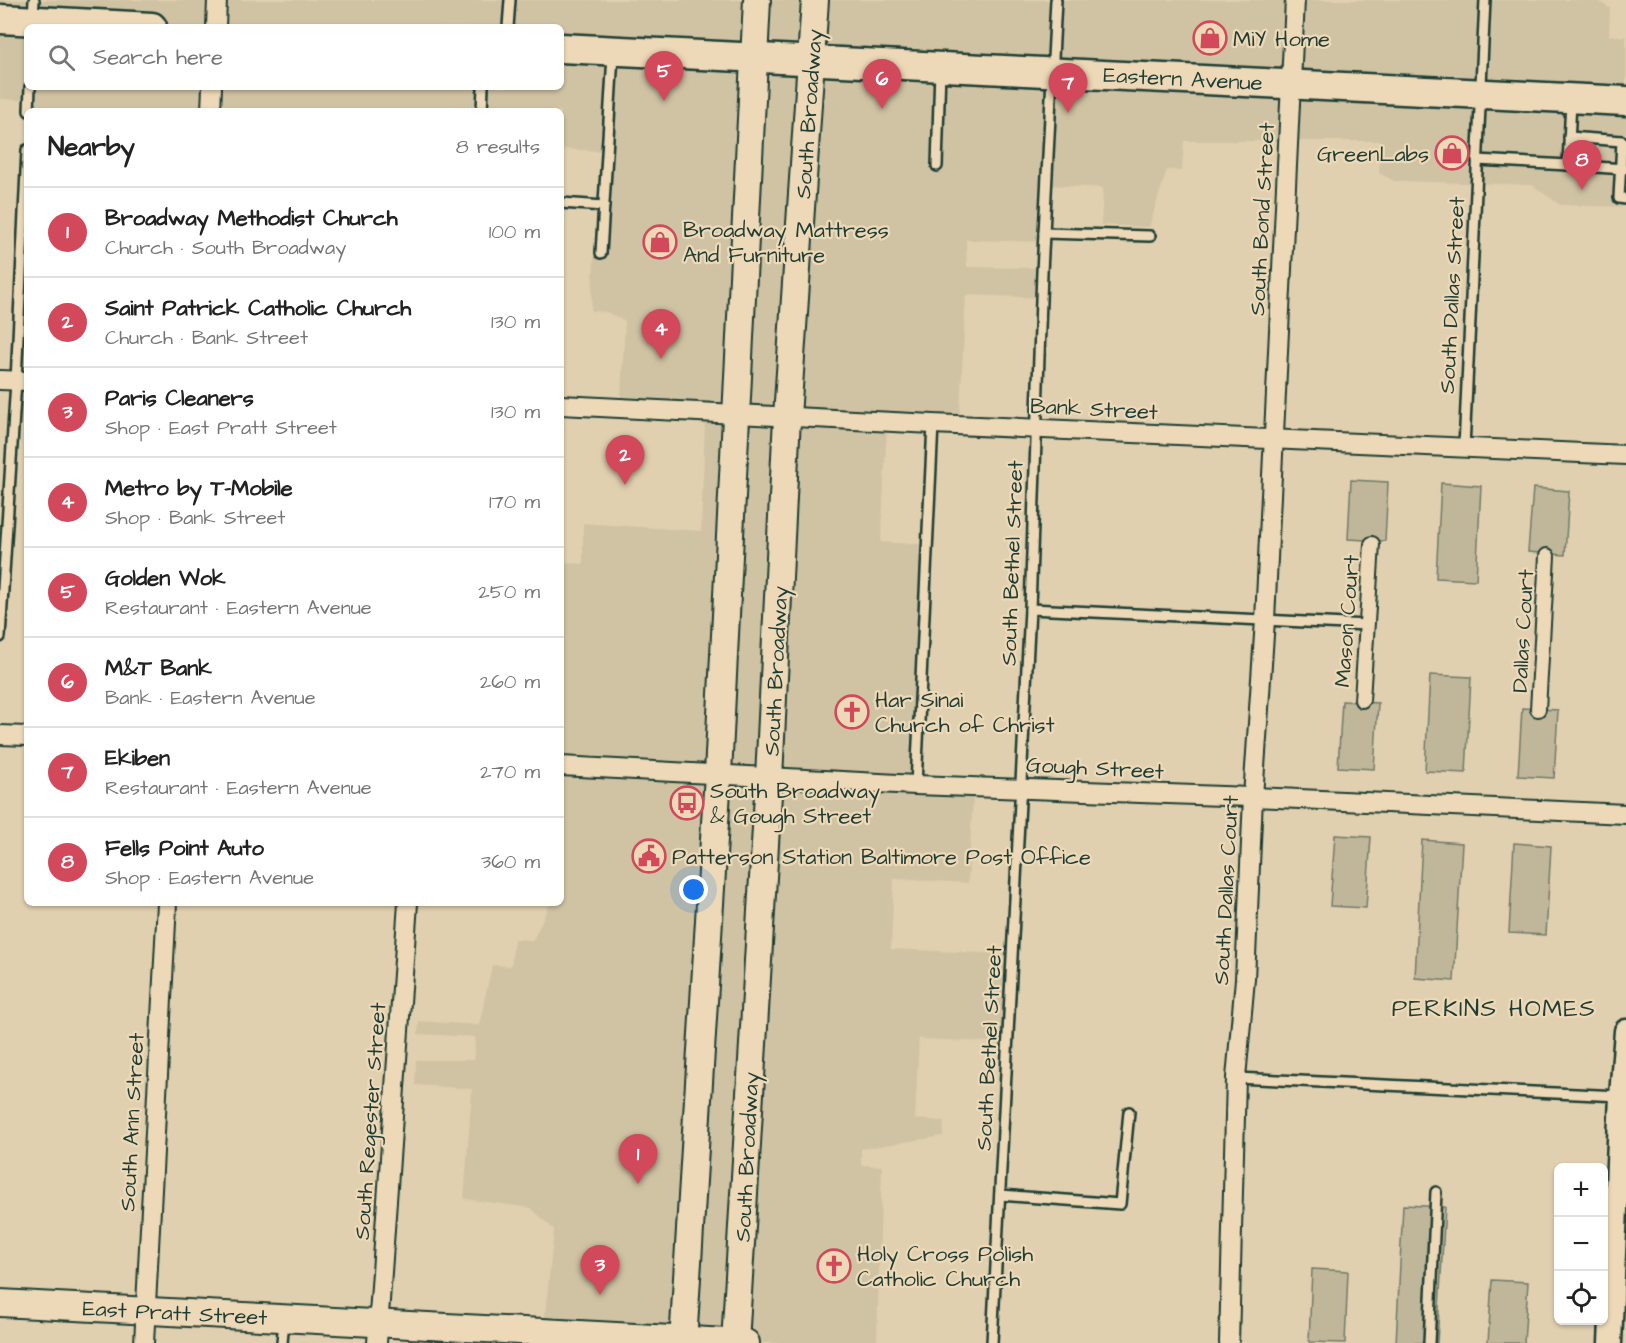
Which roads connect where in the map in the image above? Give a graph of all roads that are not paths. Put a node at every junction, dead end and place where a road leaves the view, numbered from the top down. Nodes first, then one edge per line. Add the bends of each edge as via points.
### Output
1 (217, 0) edge
2 (510, 0) edge
3 (757, 0) edge
4 (815, 0) edge
5 (1056, 0) edge
6 (1295, 0) edge
7 (1485, 0) edge
8 (34, 16) edge
9 (0, 19) edge
10 (120, 24) edge
11 (216, 24) edge
12 (508, 24) edge
13 (564, 48) edge
14 (613, 51) junction
15 (755, 57) junction
16 (812, 60) junction
17 (940, 66) junction
18 (1052, 72) junction
19 (1291, 83) junction
20 (30, 90) edge
21 (212, 90) edge
22 (483, 90) edge
23 (1480, 93) junction
24 (1572, 99) junction
25 (1626, 101) edge
26 (29, 108) edge
27 (211, 108) edge
28 (482, 108) edge
29 (1569, 137) junction
30 (1477, 160) junction
31 (1568, 165) junction
32 (937, 166) dead end
33 (1623, 169) edge
34 (1626, 199) edge
35 (24, 203) edge
36 (564, 203) edge
37 (604, 206) junction
38 (1044, 233) junction
39 (1150, 236) dead end
40 (601, 253) dead end
41 (14, 381) edge
42 (564, 405) edge
43 (736, 414) junction
44 (787, 417) junction
45 (933, 424) junction
46 (1036, 429) junction
47 (1275, 440) junction
48 (1464, 448) junction
49 (1626, 455) edge
50 (1372, 544) dead end
51 (1547, 556) dead end
52 (1030, 609) junction
53 (1265, 620) junction
54 (1367, 625) junction
55 (0, 637) edge
56 (1362, 700) dead end
57 (1538, 709) dead end
58 (0, 735) edge
59 (24, 736) edge
60 (564, 766) edge
61 (718, 774) junction
62 (769, 778) junction
63 (916, 784) junction
64 (1021, 788) junction
65 (1253, 797) junction
66 (1626, 814) edge
67 (167, 906) edge
68 (408, 906) edge
69 (1626, 1031) edge
70 (1236, 1078) junction
71 (1624, 1096) edge
72 (1129, 1112) dead end
73 (1436, 1192) dead end
74 (1000, 1195) junction
75 (0, 1303) edge
76 (145, 1310) junction
77 (284, 1318) junction
78 (378, 1333) edge
79 (683, 1341) edge
80 (144, 1343) edge
81 (282, 1343) edge
82 (735, 1343) edge
83 (746, 1343) edge
84 (992, 1343) edge
85 (1229, 1343) edge
86 (1430, 1343) edge
87 (1610, 1343) edge

1 - 11 street
2 - 12 lane
3 - 15 main road
4 - 16 main road, South Broadway
5 - 18 lane, South Bethel Street
6 - 19 street, South Bond Street
7 - 23 lane, South Dallas Street
8 - 9 main road
8 - 10 main road
13 - 14 main road, Eastern Avenue
14 - 15 main road, Eastern Avenue
14 - 37 lane
15 - 16 main road, Eastern Avenue
15 - 43 main road
16 - 17 main road, Eastern Avenue
16 - 44 main road, South Broadway
17 - 18 main road, Eastern Avenue
17 - 32 lane
18 - 19 main road, Eastern Avenue
18 - 38 lane, South Bethel Street
19 - 23 main road, Eastern Avenue
19 - 47 street, South Bond Street
20 - 26 lane
21 - 27 street
22 - 28 lane
23 - 24 main road, Eastern Avenue
23 - 30 lane, South Dallas Street
24 - 25 main road, Eastern Avenue
24 - 29 lane
29 - 31 lane
29 - 33 lane via 1622,141
30 - 31 lane
30 - 48 lane, South Dallas Street
31 - 33 lane
33 - 34 lane via 1619,198
35 - 41 lane
36 - 37 lane
37 - 40 lane
38 - 39 lane
38 - 46 lane, South Bethel Street
41 - 55 lane
42 - 43 street, Bank Street
43 - 44 street, Bank Street
43 - 61 main road
44 - 45 street, Bank Street
44 - 62 main road, South Broadway
45 - 46 street, Bank Street
45 - 63 lane
46 - 47 street, Bank Street
46 - 52 lane, South Bethel Street
47 - 48 street, Bank Street
47 - 53 street, South Dallas Court
48 - 49 street, Bank Street
50 - 54 street, Mason Court
51 - 57 street, Dallas Court
52 - 53 lane
52 - 64 lane, South Bethel Street
53 - 54 lane
53 - 65 street, South Dallas Court
54 - 56 street, Mason Court
58 - 59 street
60 - 61 street, Gough Street
61 - 62 street, Gough Street
61 - 79 main road
62 - 63 street, Gough Street
62 - 82 main road, South Broadway
63 - 64 street, Gough Street
64 - 65 street, Gough Street
64 - 74 lane, South Bethel Street
65 - 66 street, Gough Street
65 - 70 street, South Dallas Court via 1245,979
67 - 76 street, South Ann Street
68 - 78 street, South Regester Street
69 - 71 street
70 - 71 lane
70 - 85 street, South Dallas Court
71 - 87 street
72 - 74 lane via 1120,1204
73 - 86 lane
74 - 84 lane, South Bethel Street
75 - 76 main road, East Pratt Street
76 - 77 main road, East Pratt Street
76 - 80 street, South Ann Street
77 - 78 main road, East Pratt Street
77 - 81 lane
78 - 79 main road, East Pratt Street
79 - 82 main road, East Pratt Street
82 - 83 main road, East Pratt Street

